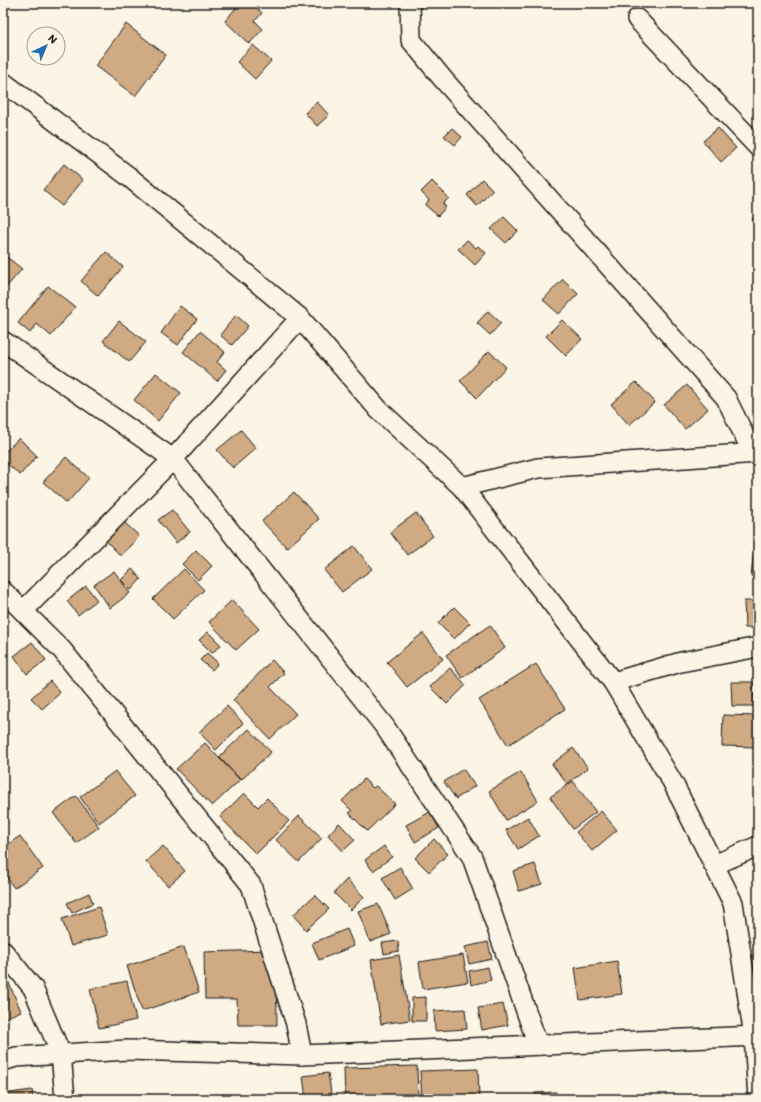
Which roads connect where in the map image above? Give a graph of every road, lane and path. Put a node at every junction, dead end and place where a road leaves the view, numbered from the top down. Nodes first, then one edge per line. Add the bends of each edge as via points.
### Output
1 (410, 3) edge
2 (637, 18) dead end
3 (3, 82) edge
4 (758, 147) edge
5 (300, 318) junction
6 (3, 341) edge
7 (756, 453) edge
8 (173, 459) junction
9 (462, 487) junction
10 (3, 591) edge
11 (23, 611) junction
12 (758, 646) edge
13 (613, 682) junction
14 (758, 846) edge
15 (714, 865) junction
16 (3, 952) edge
17 (756, 1036) edge
18 (538, 1045) junction
19 (61, 1054) junction
20 (302, 1055) junction
21 (3, 1061) edge
22 (65, 1099) edge
23 (758, 1099) edge

1 - 7 street via 411,40 726,398
2 - 4 street
3 - 5 street via 128,176
5 - 8 street
5 - 9 street via 379,410
6 - 8 street
7 - 9 street via 538,468
8 - 11 street
8 - 18 street via 385,727 472,857
9 - 13 street
10 - 11 street
11 - 20 street via 62,650 251,885 296,1024
12 - 13 street via 681,662
13 - 15 street via 673,783
14 - 15 street
15 - 17 street via 733,903
16 - 19 street via 33,988
17 - 18 street
17 - 23 street
18 - 20 street
19 - 20 street via 127,1050
19 - 21 street via 16,1057
19 - 22 street

